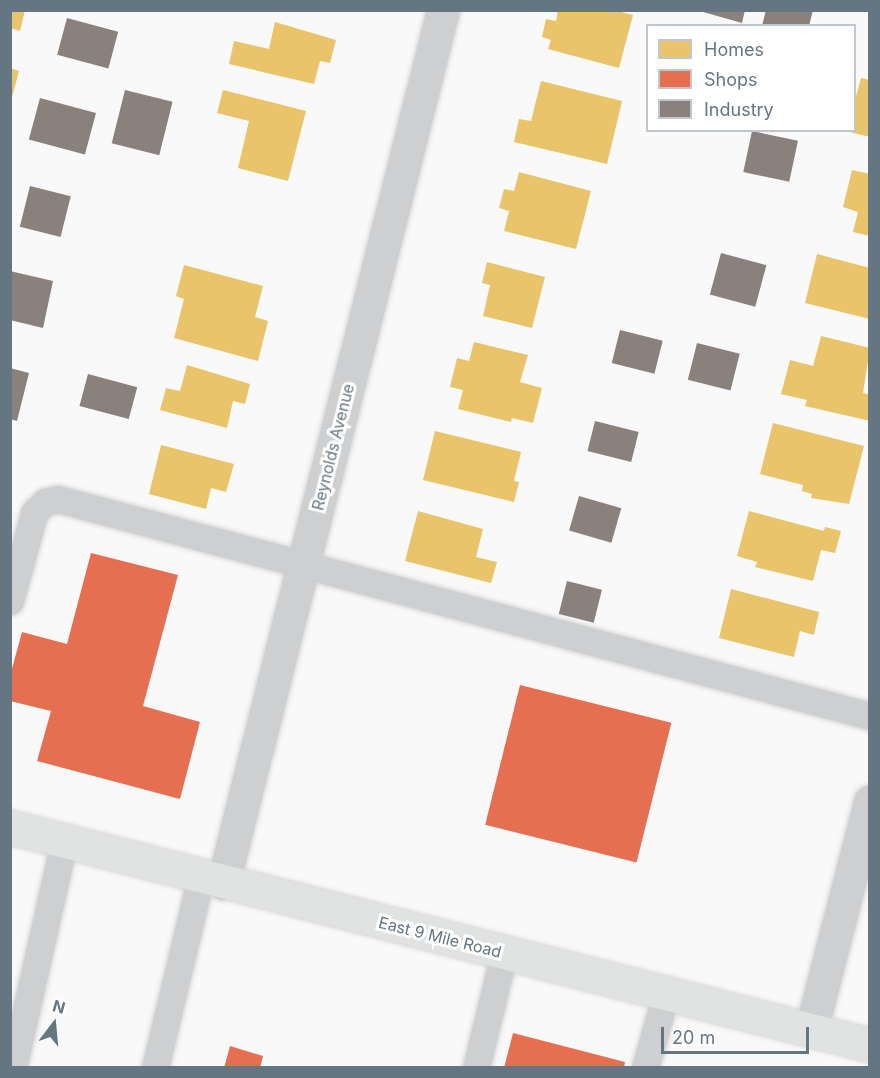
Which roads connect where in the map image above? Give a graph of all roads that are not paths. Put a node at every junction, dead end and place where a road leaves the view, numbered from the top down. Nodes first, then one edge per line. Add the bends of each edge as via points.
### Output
1 (443, 10) edge
2 (303, 567) junction
3 (10, 601) edge
4 (870, 716) edge
5 (870, 802) edge
6 (10, 827) edge
7 (64, 841) junction
8 (212, 880) junction
9 (504, 953) junction
10 (666, 994) junction
11 (811, 1030) junction
12 (870, 1044) edge
13 (13, 1068) edge
14 (155, 1068) edge
15 (476, 1068) edge
16 (645, 1068) edge

1 - 2 street, Reynolds Avenue
2 - 3 lane via 58,499 45,502 34,513
2 - 4 lane
2 - 8 street, Reynolds Avenue
5 - 11 street
6 - 7 main road, East 9 Mile Road
7 - 8 main road, East 9 Mile Road
7 - 13 lane
8 - 9 main road, East 9 Mile Road
8 - 14 lane
9 - 10 main road, East 9 Mile Road
9 - 15 lane
10 - 11 main road, East 9 Mile Road
10 - 16 lane
11 - 12 main road, East 9 Mile Road

